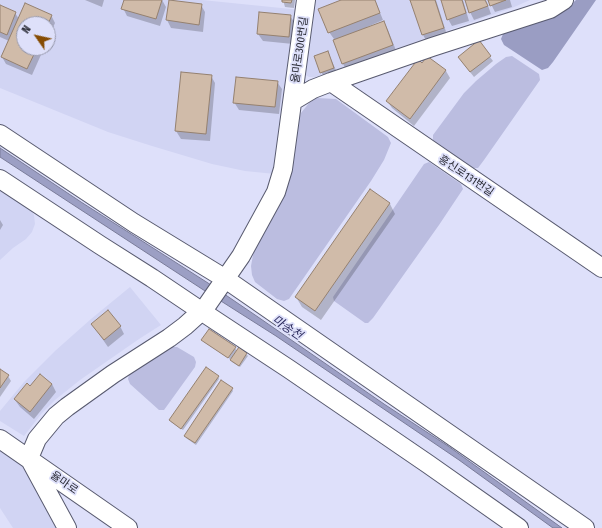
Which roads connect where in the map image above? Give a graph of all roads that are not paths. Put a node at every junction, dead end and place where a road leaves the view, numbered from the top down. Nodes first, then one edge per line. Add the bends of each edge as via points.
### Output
1 (306, 0) edge
2 (564, 0) edge
3 (331, 82) junction
4 (293, 101) junction
5 (0, 134) edge
6 (0, 179) edge
7 (602, 268) edge
8 (224, 278) junction
9 (203, 310) junction
10 (0, 439) edge
11 (29, 458) junction
12 (67, 528) edge
13 (128, 528) edge
14 (519, 528) edge
15 (585, 528) edge

1 - 4 street, 율마로300번길
2 - 3 street via 550,9
3 - 4 street via 313,88
3 - 7 street, 흥신로131번길
4 - 8 street, 율마로300번길 via 283,169 276,192 241,256
5 - 8 street via 134,223
6 - 9 street
8 - 9 street, 율마로300번길
8 - 15 street
9 - 11 street, 율마로300번길 via 169,338 113,374 56,416 37,439
9 - 14 street
10 - 11 street, 율마로
11 - 12 street
11 - 13 street, 율마로

